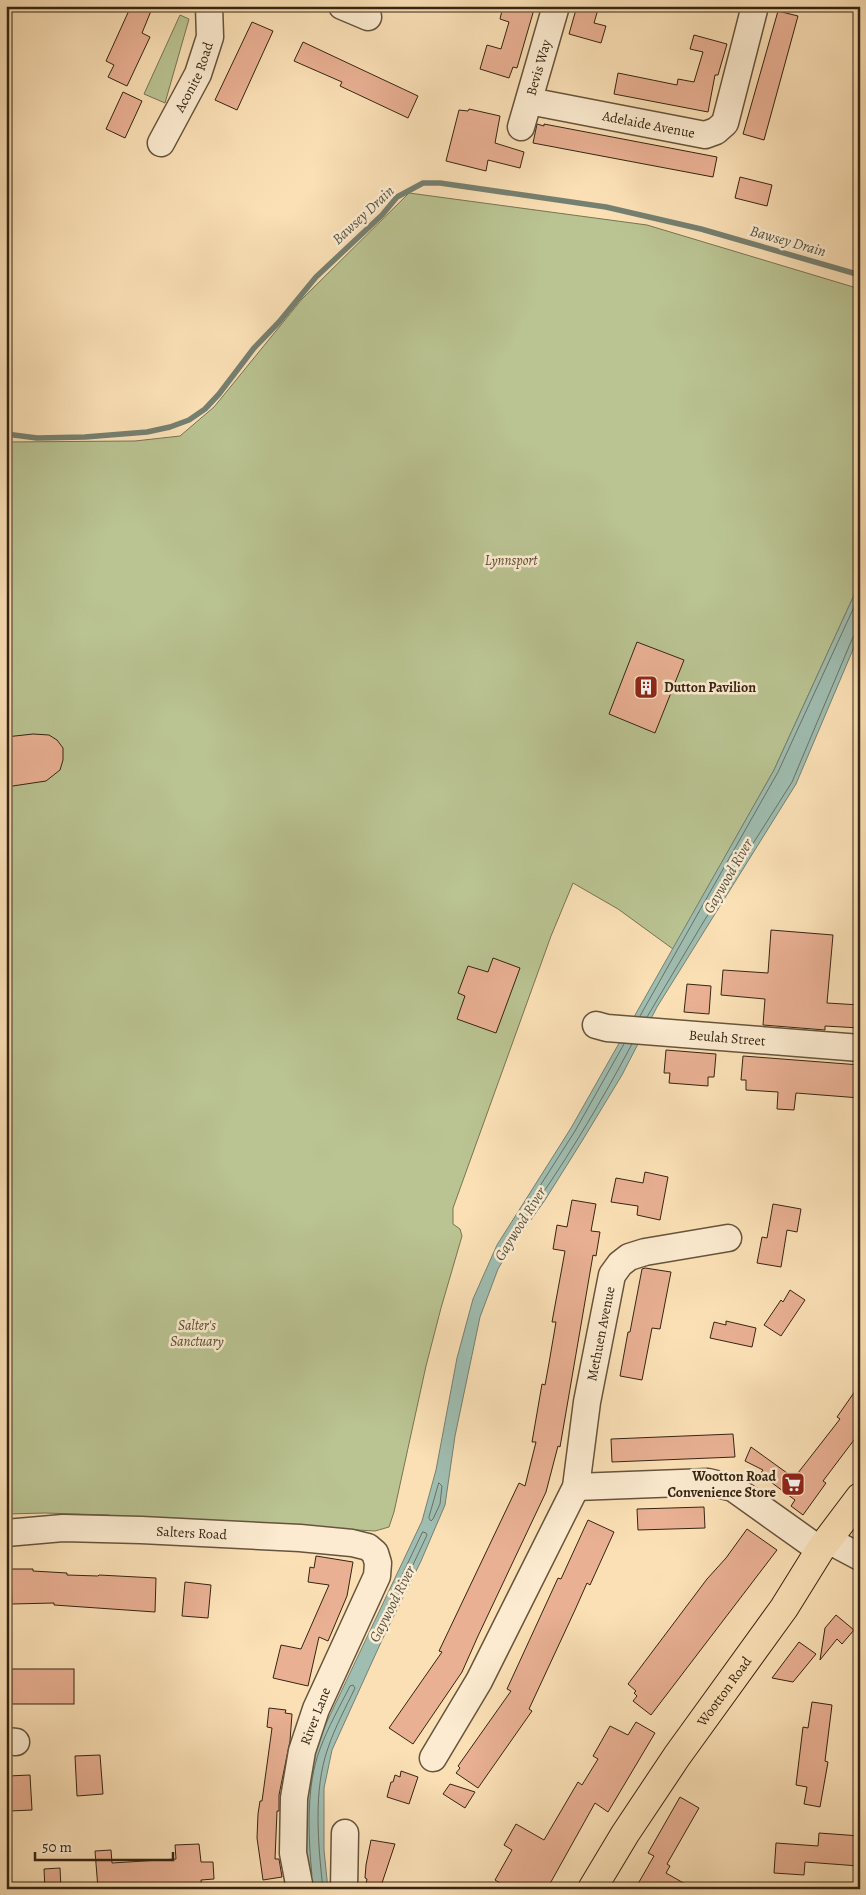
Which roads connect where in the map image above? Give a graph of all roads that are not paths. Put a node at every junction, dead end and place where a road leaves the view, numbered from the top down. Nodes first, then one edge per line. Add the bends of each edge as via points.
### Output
1 (209, 6) edge
2 (342, 6) edge
3 (556, 6) edge
4 (746, 16) edge
5 (368, 18) dead end
6 (529, 101) junction
7 (521, 127) dead end
8 (161, 143) dead end
9 (602, 1026) dead end
10 (860, 1048) edge
11 (720, 1247) dead end
12 (576, 1487) junction
13 (860, 1497) edge
14 (6, 1533) edge
15 (824, 1545) junction
16 (375, 1553) joint
17 (860, 1557) edge
18 (433, 1759) dead end
19 (345, 1833) dead end
20 (300, 1889) edge
21 (344, 1889) edge
22 (592, 1889) edge

1 - 8 street, Aconite Road via 210,37 198,74
2 - 5 street
3 - 6 street, Bevis Way
4 - 6 street, Adelaide Avenue via 725,122 716,131 704,134
6 - 7 street, Bevis Way
9 - 10 street, Beulah Street
11 - 12 street, Methuen Avenue via 645,1252 629,1257 612,1275 587,1402
12 - 15 street via 708,1482 726,1485
12 - 18 street, Methuen Avenue via 479,1681
13 - 15 main road, Wootton Road
14 - 16 street, Salters Road via 63,1528 300,1538 352,1543 368,1547
15 - 17 street
15 - 22 main road, Wootton Road via 784,1608 676,1756
16 - 20 street, River Lane via 377,1576 316,1708 302,1751 294,1798 293,1853
19 - 21 street

